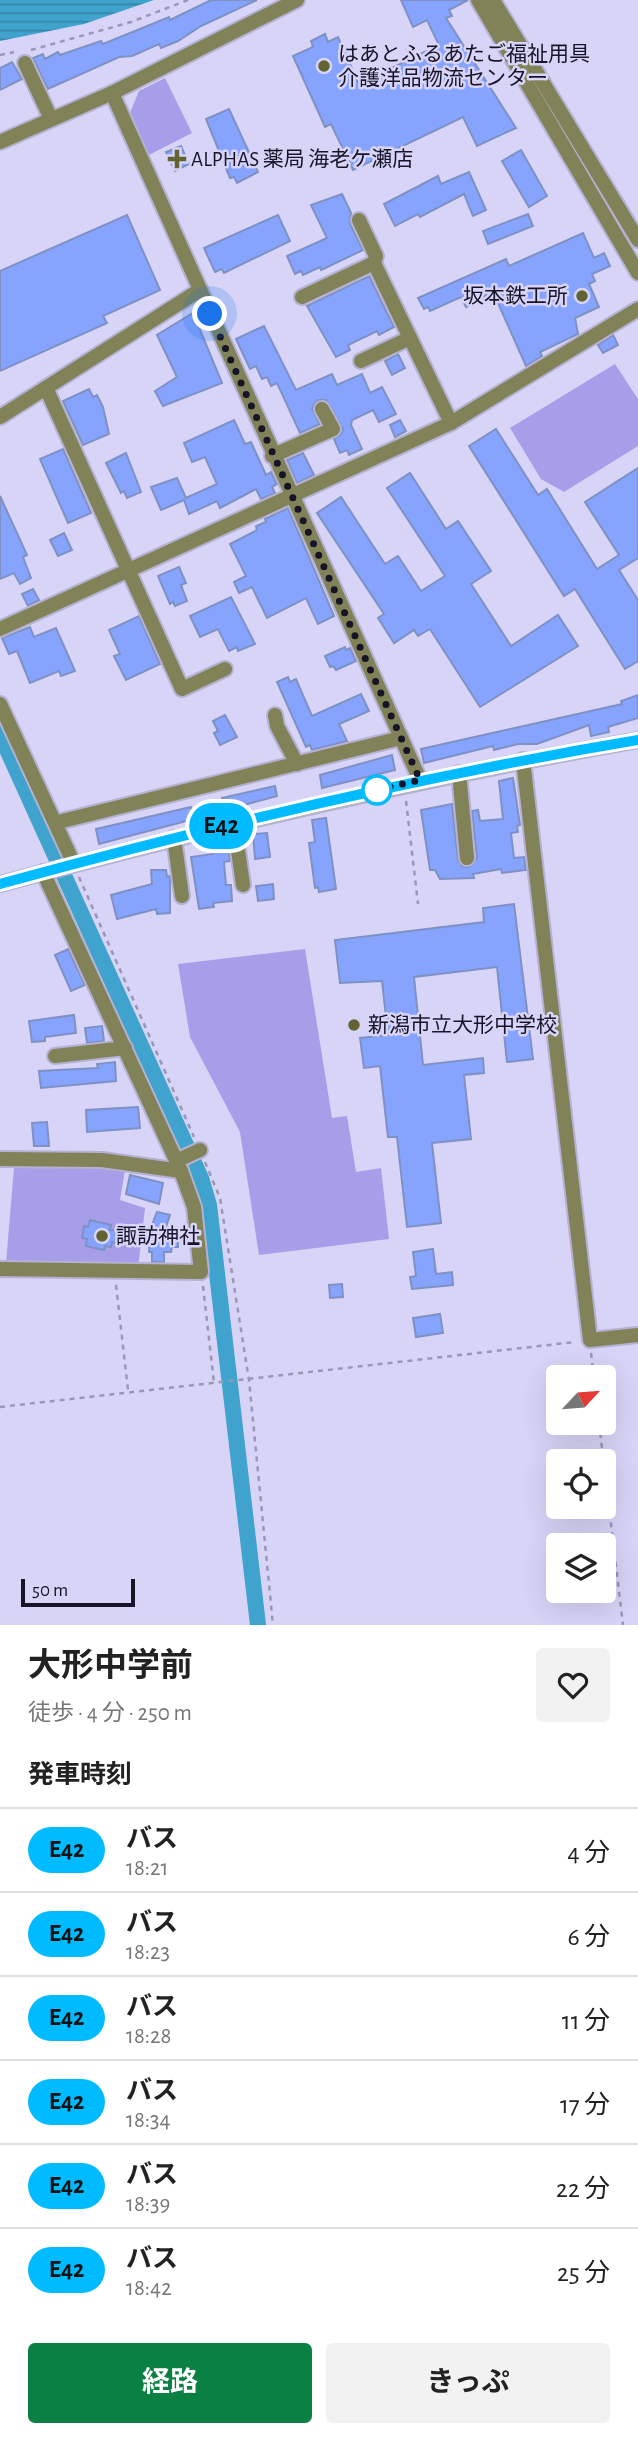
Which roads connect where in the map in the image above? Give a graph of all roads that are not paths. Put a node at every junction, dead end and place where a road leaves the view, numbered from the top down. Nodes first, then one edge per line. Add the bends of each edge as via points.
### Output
1 (298, 0) edge
2 (478, 0) edge
3 (493, 0) edge
4 (25, 63) dead end
5 (112, 93) junction
6 (51, 119) junction
7 (0, 142) edge
8 (359, 220) dead end
9 (638, 240) edge
10 (374, 263) junction
11 (638, 273) edge
12 (200, 290) junction
13 (302, 297) dead end
14 (638, 309) edge
15 (410, 338) junction
16 (360, 361) dead end
17 (46, 388) junction
18 (323, 409) dead end
19 (0, 417) edge
20 (451, 423) junction
21 (272, 456) junction
22 (290, 497) junction
23 (130, 571) junction
24 (0, 629) edge
25 (225, 669) dead end
26 (0, 704) edge
27 (275, 715) dead end
28 (401, 738) junction
29 (638, 740) edge
30 (523, 760) junction
31 (297, 764) junction
32 (459, 773) junction
33 (420, 780) junction
34 (62, 821) dead end
35 (234, 823) junction
36 (174, 838) junction
37 (467, 858) dead end
38 (70, 864) junction
39 (47, 871) junction
40 (0, 884) edge
41 (243, 885) dead end
42 (182, 896) dead end
43 (125, 1048) junction
44 (55, 1056) dead end
45 (200, 1150) road end
46 (0, 1159) edge
47 (179, 1166) junction
48 (0, 1269) edge
49 (638, 1335) edge

1 - 5 street
2 - 11 street
3 - 9 street
4 - 6 street
5 - 6 street
5 - 12 street
6 - 7 street
8 - 10 street via 376,256
10 - 13 street
10 - 15 street
12 - 17 street
12 - 21 street
14 - 20 street
15 - 16 street
15 - 20 street
17 - 19 street
17 - 23 street
18 - 21 street via 333,429
20 - 22 street
21 - 22 street
22 - 23 street
22 - 28 street
23 - 24 street
23 - 25 street via 182,689
26 - 38 street
27 - 31 street
28 - 31 street
28 - 33 street
29 - 30 street
30 - 32 street
30 - 49 street via 590,1340
31 - 34 street
32 - 33 street
32 - 37 street
33 - 35 street
35 - 36 street
35 - 41 street
36 - 38 street
36 - 42 street
38 - 39 street
39 - 40 street
39 - 43 street
43 - 44 street
43 - 47 street
45 - 47 street
46 - 47 street
47 - 48 street via 194,1207 201,1272

